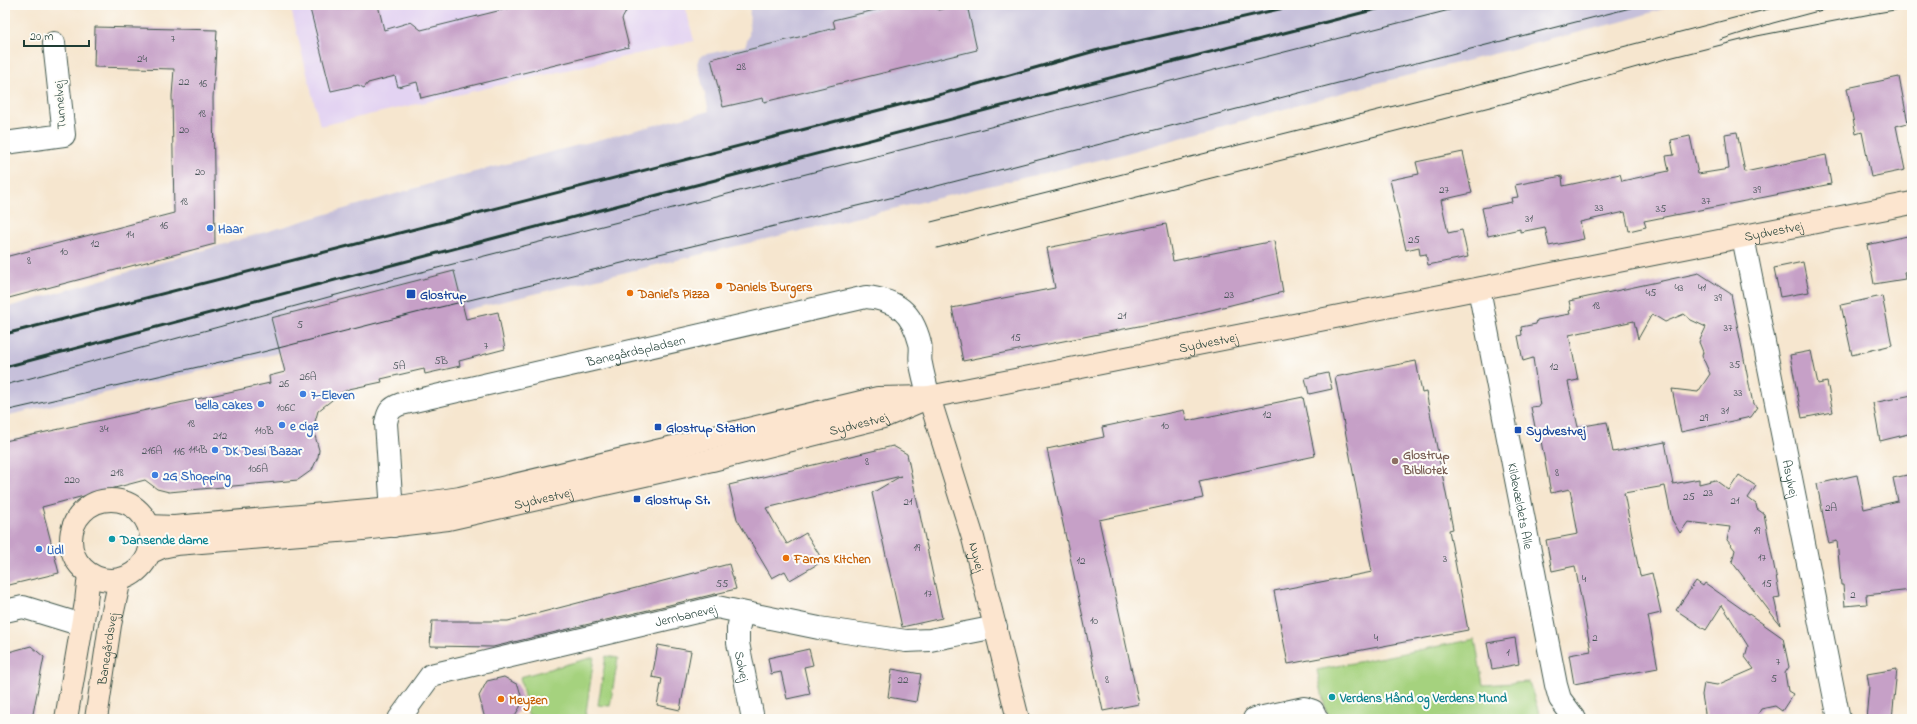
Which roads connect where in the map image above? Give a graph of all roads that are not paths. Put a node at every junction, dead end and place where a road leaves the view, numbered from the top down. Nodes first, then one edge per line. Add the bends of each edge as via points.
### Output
1 (54, 43) dead end
2 (5, 143) edge
3 (1912, 203) edge
4 (1743, 237) junction
5 (1479, 289) junction
6 (929, 398) junction
7 (393, 517) junction
8 (149, 526) junction
9 (149, 553) junction
10 (89, 574) junction
11 (120, 579) junction
12 (5, 611) edge
13 (742, 613) junction
14 (82, 625) junction
15 (996, 627) junction
16 (66, 719) edge
17 (96, 719) edge
18 (399, 719) edge
19 (753, 719) edge
20 (1018, 719) edge
21 (1254, 719) edge
22 (1317, 719) edge
23 (1575, 719) edge
24 (1839, 719) edge

1 - 2 street, Tunnelvej via 64,135
3 - 4 street, Sydvestvej
4 - 5 street, Sydvestvej
4 - 24 street, Asylvej
5 - 6 street, Sydvestvej
5 - 23 street, Kildevældets Alle via 1556,685 1560,699
6 - 7 street, Sydvestvej via 882,417 712,460 448,519
6 - 7 street, Banegårdspladsen via 920,363 920,344 914,325 904,311 892,302 866,297 856,299 393,407 388,412 386,423
6 - 15 street, Nyvej via 973,538
7 - 8 street, Sydvestvej
7 - 9 street, Sydvestvej via 176,544
8 - 9 street
8 - 10 street via 136,509 120,501 106,500 90,506 77,519 71,535 76,561
9 - 11 street via 138,570
10 - 11 street via 104,580
10 - 14 street
11 - 17 street, Banegårdsvej via 110,625
12 - 14 street via 23,607
13 - 15 street, Jernbanevej via 906,641 930,640
13 - 18 street, Jernbanevej via 717,607 431,675
13 - 19 street, Solvej via 738,643
14 - 16 street
15 - 20 street, Nyvej
21 - 22 street via 1304,708 1313,711

